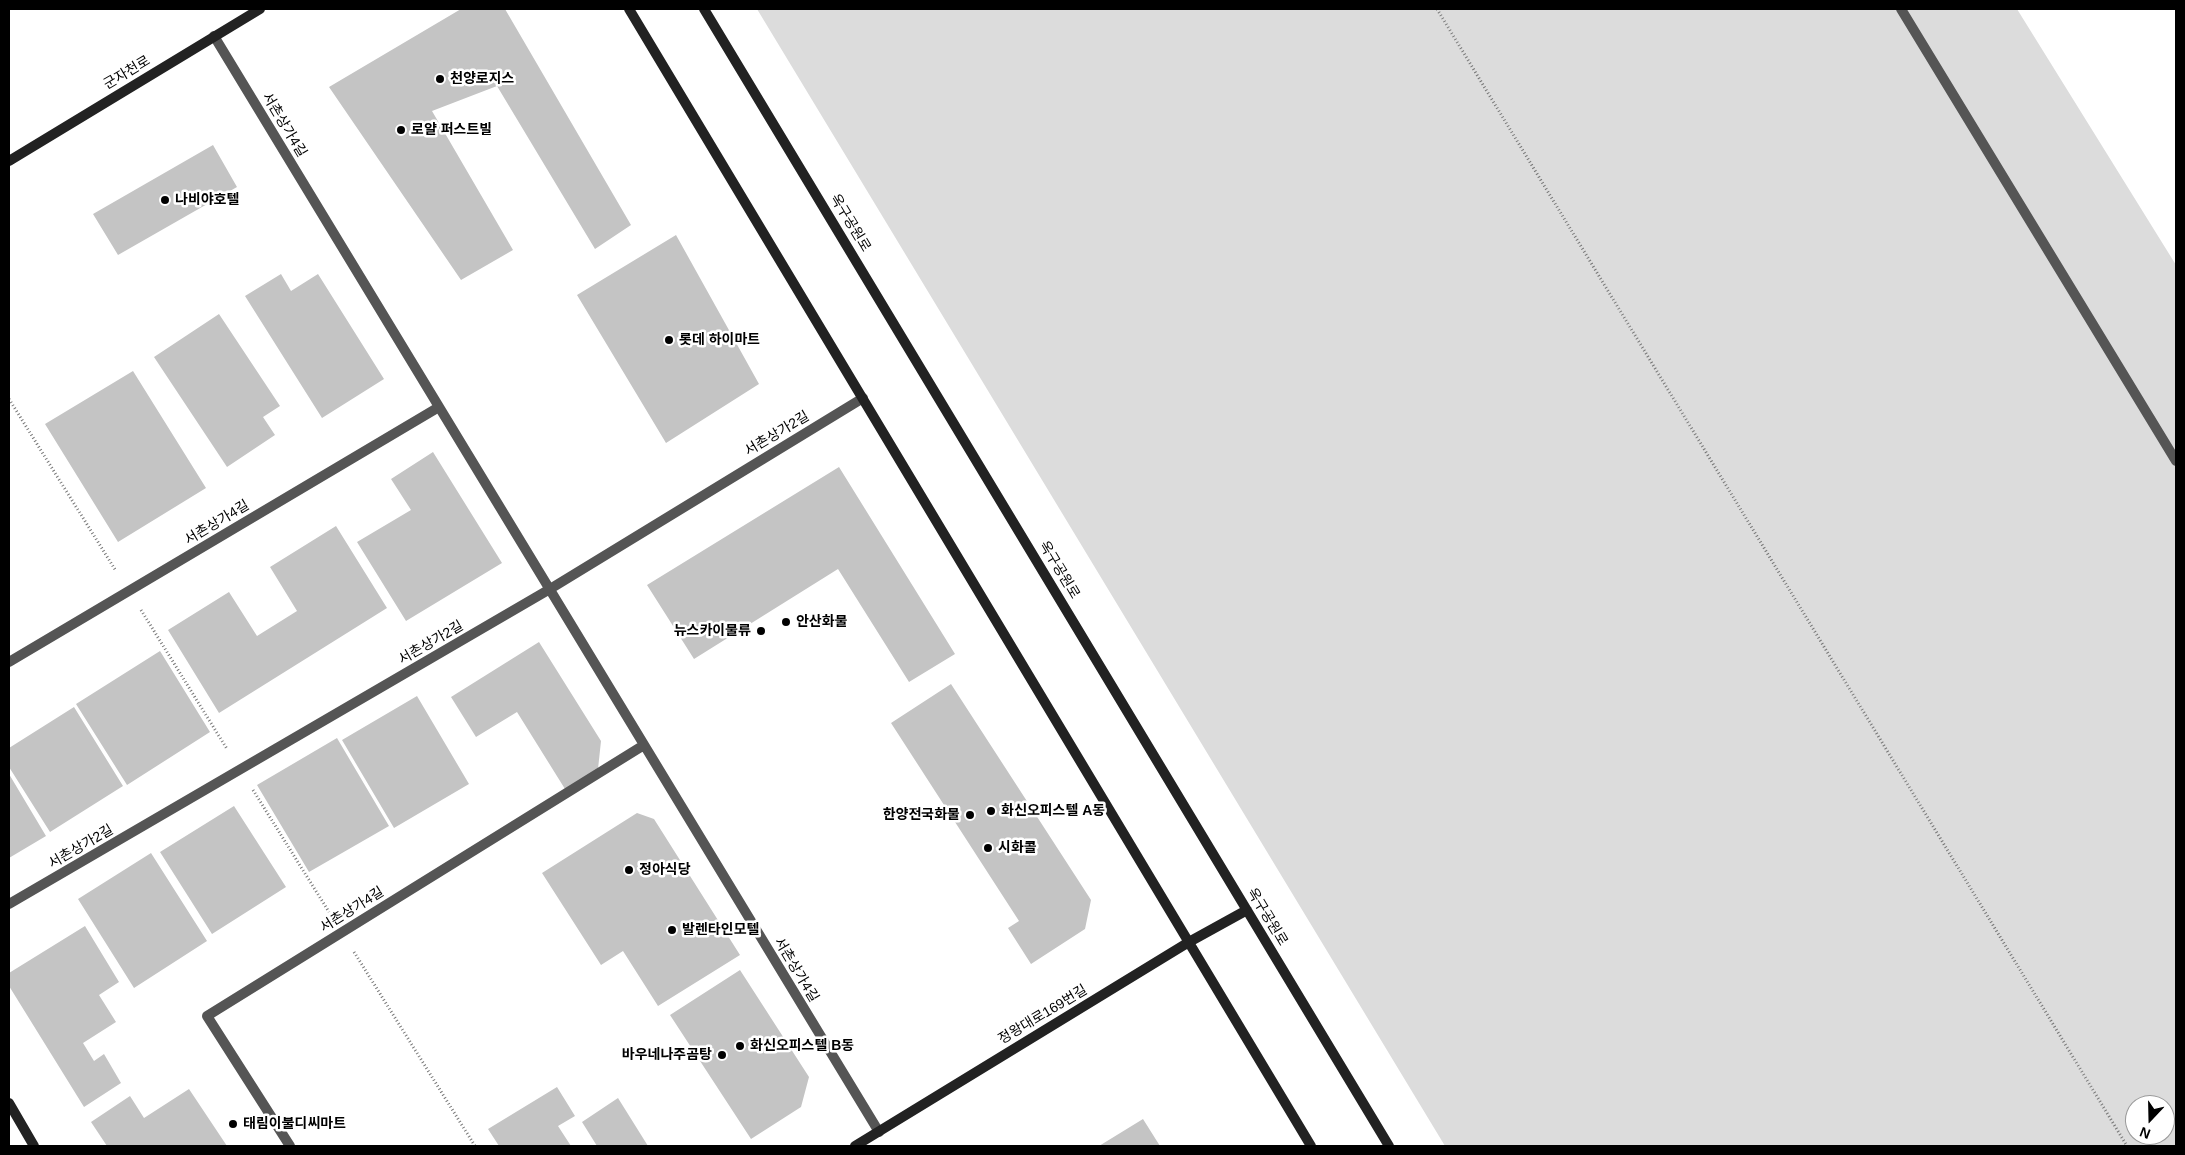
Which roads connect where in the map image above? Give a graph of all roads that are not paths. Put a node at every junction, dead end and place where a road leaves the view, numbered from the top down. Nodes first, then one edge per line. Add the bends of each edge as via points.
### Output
1 (260, 9) edge
2 (629, 9) edge
3 (704, 9) edge
4 (1901, 9) edge
5 (214, 36) junction
6 (9, 161) edge
7 (863, 398) junction
8 (439, 407) junction
9 (2176, 461) edge
10 (550, 589) junction
11 (9, 662) edge
12 (644, 745) junction
13 (9, 904) edge
14 (1247, 910) junction
15 (1189, 942) junction
16 (9, 1104) edge
17 (878, 1132) junction
18 (34, 1146) edge
19 (290, 1146) edge
20 (855, 1146) edge
21 (1311, 1146) edge
22 (1389, 1146) edge

1 - 5 street, 군자천로
2 - 7 street
3 - 14 street, 옥구공원로
4 - 9 street
5 - 6 street, 군자천로
5 - 8 street, 서촌상가4길
7 - 10 street, 서촌상가2길
7 - 15 street
8 - 10 street, 서촌상가4길
8 - 11 street, 서촌상가4길
10 - 12 street, 서촌상가4길
10 - 13 street, 서촌상가2길
12 - 17 street, 서촌상가4길
12 - 19 street, 서촌상가4길 via 207,1016
14 - 15 street, 정왕대로169번길
14 - 22 street, 옥구공원로
15 - 17 street, 정왕대로169번길
15 - 21 street
16 - 18 street
17 - 20 street, 정왕대로169번길

